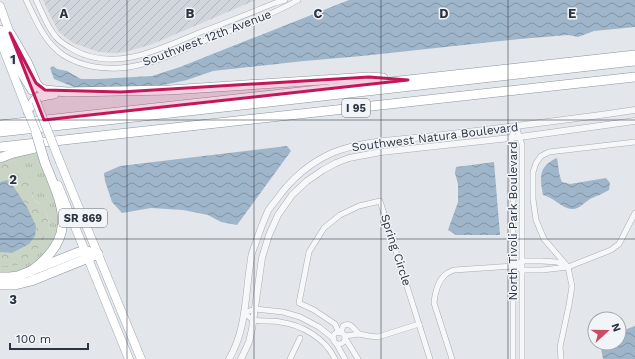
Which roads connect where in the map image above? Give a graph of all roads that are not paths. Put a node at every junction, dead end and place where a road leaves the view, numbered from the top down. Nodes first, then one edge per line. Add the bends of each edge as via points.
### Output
1 (26, 0) edge
2 (36, 0) edge
3 (285, 0) edge
4 (298, 0) edge
5 (0, 6) edge
6 (0, 30) edge
7 (10, 33) junction
8 (0, 40) edge
9 (635, 55) edge
10 (635, 62) edge
11 (635, 71) edge
12 (635, 77) edge
13 (408, 80) junction
14 (67, 92) junction
15 (35, 97) junction
16 (635, 110) edge
17 (28, 112) junction
18 (635, 121) edge
19 (0, 125) edge
20 (516, 126) junction
21 (0, 132) edge
22 (36, 133) joint
23 (520, 137) junction
24 (77, 138) junction
25 (511, 138) junction
26 (0, 141) edge
27 (635, 142) edge
28 (0, 147) edge
29 (0, 158) edge
30 (47, 162) junction
31 (522, 183) junction
32 (513, 184) junction
33 (635, 213) edge
34 (513, 222) junction
35 (522, 222) junction
36 (98, 254) junction
37 (86, 255) junction
38 (522, 261) junction
39 (513, 266) junction
40 (568, 267) junction
41 (523, 270) junction
42 (30, 272) junction
43 (0, 277) edge
44 (0, 285) edge
45 (255, 309) junction
46 (244, 313) junction
47 (254, 320) junction
48 (419, 324) junction
49 (359, 334) junction
50 (342, 335) junction
51 (300, 338) dead end
52 (335, 341) junction
53 (328, 347) junction
54 (513, 357) edge
55 (522, 357) edge
56 (129, 359) edge
57 (141, 359) edge
58 (229, 359) edge
59 (242, 359) edge
60 (290, 359) edge
61 (335, 359) edge
62 (344, 359) edge
63 (358, 359) edge
64 (430, 359) edge
65 (452, 359) edge
66 (561, 359) edge

1 - 4 street, Southwest 12th Avenue via 44,36 64,56 92,66 111,68 129,67 157,60 278,11
2 - 3 street, Southwest 12th Avenue via 56,38 80,53 110,59 154,51
5 - 7 main road, SR 869
6 - 15 highway
7 - 14 highway via 37,85 45,90
7 - 15 main road, SR 869
8 - 17 main road
9 - 13 highway, I 95
10 - 21 highway
11 - 26 highway
12 - 24 highway, I 95
13 - 14 highway via 368,77 188,89
13 - 19 highway, I 95
14 - 15 highway
15 - 17 highway
15 - 36 main road, SR 869, bridge
16 - 20 street, Southwest Natura Boulevard
17 - 22 main road, bridge
18 - 23 street, Southwest Natura Boulevard
20 - 23 street, North Tivoli Park Boulevard
20 - 25 street, North Tivoli Park Boulevard
20 - 46 street, Southwest Natura Boulevard via 347,148 332,153 300,173 284,188 269,210 260,231 251,257
22 - 30 highway, bridge
23 - 25 street, Southwest Natura Boulevard
23 - 31 street, North Tivoli Park Boulevard
24 - 28 highway, I 95
24 - 29 highway
25 - 32 street, North Tivoli Park Boulevard
25 - 45 street, Southwest Natura Boulevard via 381,152 349,158 323,170 292,195 278,215 262,258
27 - 40 street via 549,152 541,156 536,163 533,172 536,220 544,238
30 - 37 main road, SR 869
30 - 42 highway via 60,200 62,228 59,241 51,253
31 - 32 street
31 - 35 street, North Tivoli Park Boulevard
32 - 34 street, North Tivoli Park Boulevard
33 - 40 street via 619,244 603,254
34 - 35 street
34 - 39 street, North Tivoli Park Boulevard
35 - 38 street, North Tivoli Park Boulevard
36 - 37 highway
36 - 57 main road
37 - 42 highway via 71,255
37 - 44 highway via 31,281
37 - 56 main road
38 - 39 street
38 - 40 street via 556,262
38 - 41 street, North Tivoli Park Boulevard
39 - 41 street
39 - 54 street, North Tivoli Park Boulevard
39 - 65 street via 454,270 446,274 438,285 434,303
40 - 41 street
40 - 66 street via 572,286 560,346
41 - 55 street, North Tivoli Park Boulevard
42 - 43 highway via 14,277
45 - 46 street
45 - 47 street, Southwest Natura Boulevard
45 - 52 street via 300,317 319,327
46 - 47 street
46 - 58 street, Southwest Natura Boulevard via 238,339
47 - 53 street via 280,322 300,328 317,337
47 - 59 street, Southwest Natura Boulevard
48 - 49 street via 378,337
48 - 50 street, Spring Circle via 380,201 359,206 340,215 324,228 309,252 299,302 335,324
48 - 64 street, Spring Circle
49 - 50 street
49 - 50 street via 351,325 345,324 342,327
50 - 52 street via 335,334
50 - 52 street via 344,342 337,344
50 - 63 street, Spring Circle
51 - 60 street
52 - 53 street
52 - 62 street
53 - 61 street
54 - 55 street

